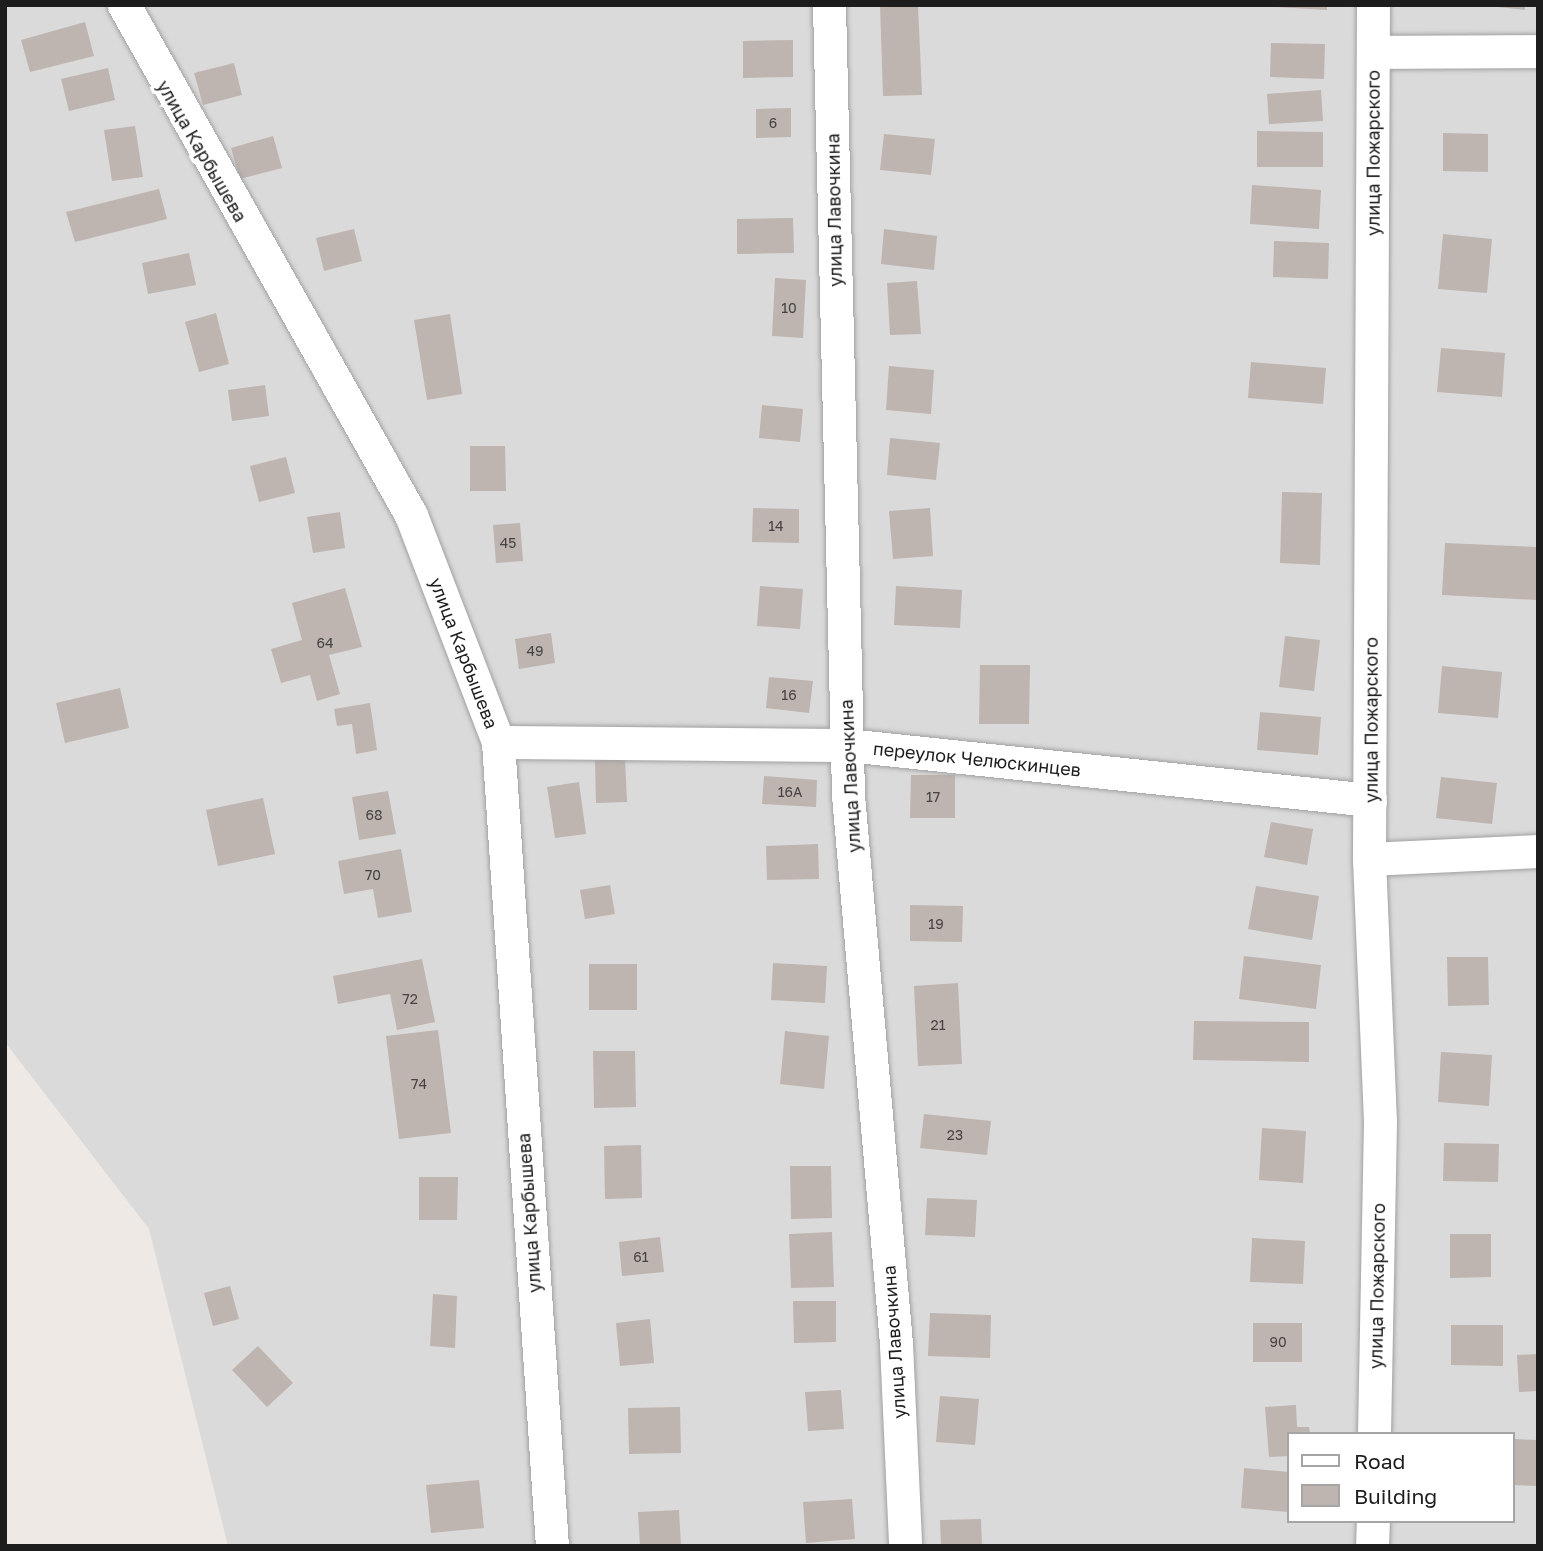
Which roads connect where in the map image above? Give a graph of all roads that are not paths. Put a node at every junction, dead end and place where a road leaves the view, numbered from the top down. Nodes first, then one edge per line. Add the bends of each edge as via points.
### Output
1 (124, 5) edge
2 (829, 5) edge
3 (1373, 5) edge
4 (1538, 51) edge
5 (1373, 52) junction
6 (498, 741) junction
7 (847, 745) junction
8 (1370, 800) junction
9 (1538, 851) edge
10 (1369, 859) junction
11 (1374, 1432) edge
12 (1373, 1523) edge
13 (552, 1546) edge
14 (905, 1546) edge
15 (1372, 1546) edge

1 - 6 street, улица Карбышева via 411,515
2 - 7 street, улица Лавочкина
3 - 5 street, улица Пожарского
4 - 5 street
5 - 8 street, улица Пожарского
6 - 7 street, переулок Челюскинцев
6 - 13 street, улица Карбышева
7 - 8 street, переулок Челюскинцев
7 - 14 street, улица Лавочкина via 896,1344
8 - 10 street, улица Пожарского
9 - 10 street
10 - 11 street, улица Пожарского via 1380,1121
12 - 15 street

